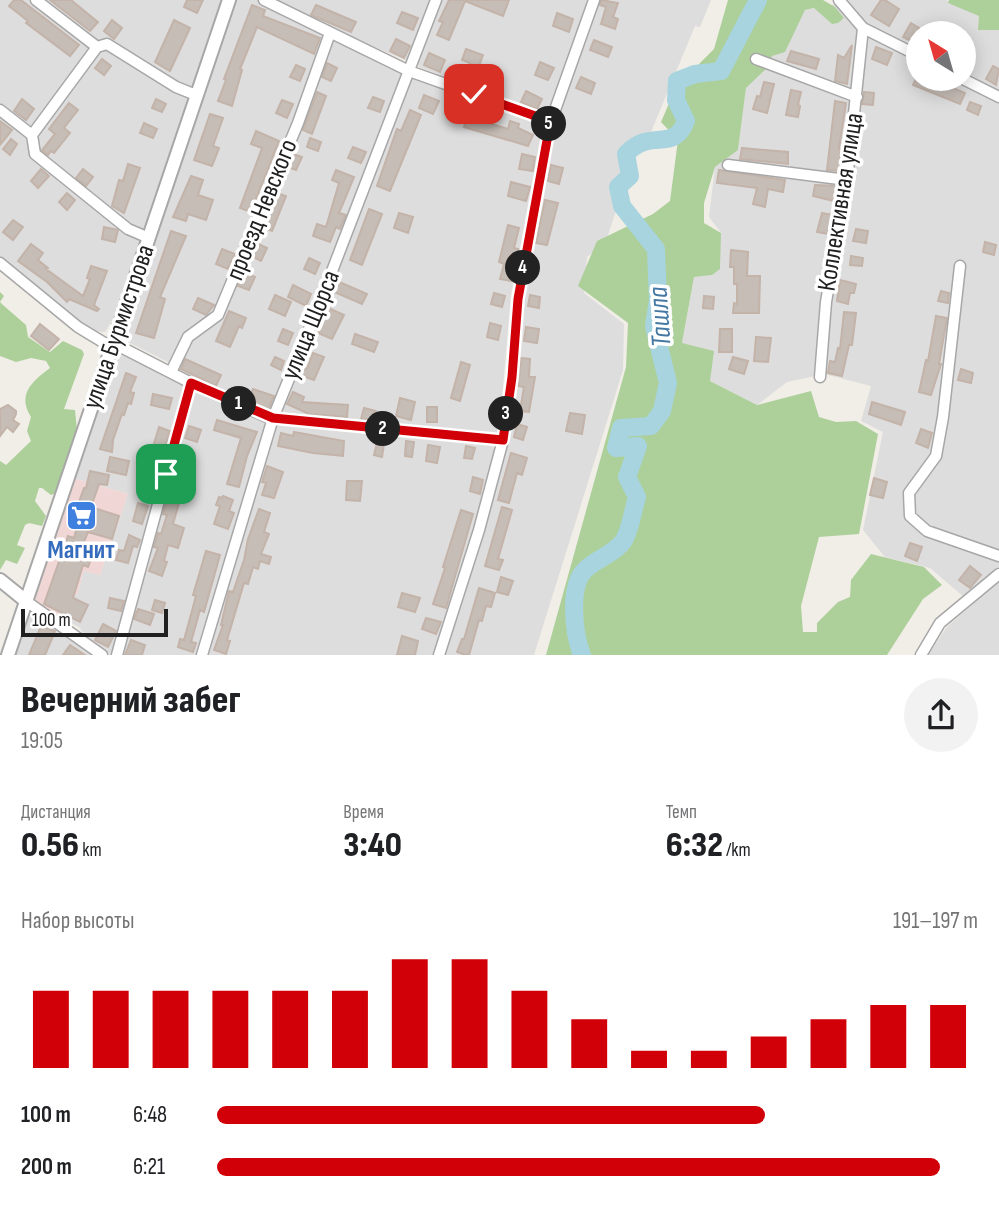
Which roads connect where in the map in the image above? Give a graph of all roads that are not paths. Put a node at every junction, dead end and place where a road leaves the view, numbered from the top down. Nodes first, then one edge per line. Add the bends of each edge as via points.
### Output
1 (36, 0) edge
2 (229, 0) edge
3 (264, 0) edge
4 (436, 0) edge
5 (594, 0) edge
6 (839, 0) edge
7 (863, 28) junction
8 (330, 33) junction
9 (97, 47) junction
10 (906, 50) edge
11 (756, 59) dead end
12 (409, 71) junction
13 (976, 86) edge
14 (196, 96) junction
15 (857, 97) junction
16 (999, 97) edge
17 (0, 110) edge
18 (550, 124) junction
19 (32, 135) junction
20 (728, 165) dead end
21 (847, 180) junction
22 (149, 238) junction
23 (0, 263) edge
24 (960, 267) dead end
25 (112, 345) junction
26 (171, 372) junction
27 (820, 377) dead end
28 (191, 383) junction
29 (273, 418) junction
30 (503, 440) junction
31 (999, 556) edge
32 (999, 574) edge
33 (0, 580) edge
34 (26, 601) junction
35 (8, 655) edge
36 (102, 655) edge
37 (117, 655) edge
38 (202, 655) edge
39 (439, 655) edge
40 (921, 655) edge

1 - 9 street
2 - 14 street, улица Бурмистрова
3 - 8 street
4 - 12 street, улица Щорса
5 - 18 street
6 - 7 street
7 - 10 street
7 - 15 street, Коллективная улица
8 - 12 street
8 - 26 street, проезд Невского via 218,315 188,337
9 - 14 street via 107,44
9 - 19 street
11 - 15 street
12 - 18 street
12 - 29 street, улица Щорса
13 - 16 street
14 - 22 street, улица Бурмистрова
15 - 21 street, Коллективная улица
17 - 19 street
18 - 30 street via 518,299
19 - 22 street via 35,154 128,229
20 - 21 street
21 - 27 street, Коллективная улица via 826,302
22 - 25 street, улица Бурмистрова
23 - 25 street via 78,327
24 - 31 street via 936,456 909,493 910,516 927,531
25 - 26 street
25 - 34 street, улица Бурмистрова
26 - 28 street
28 - 29 street
28 - 37 street
29 - 30 street
29 - 38 street, улица Щорса
30 - 39 street
32 - 40 street via 940,623
33 - 34 street
34 - 35 street, улица Бурмистрова
34 - 36 street

